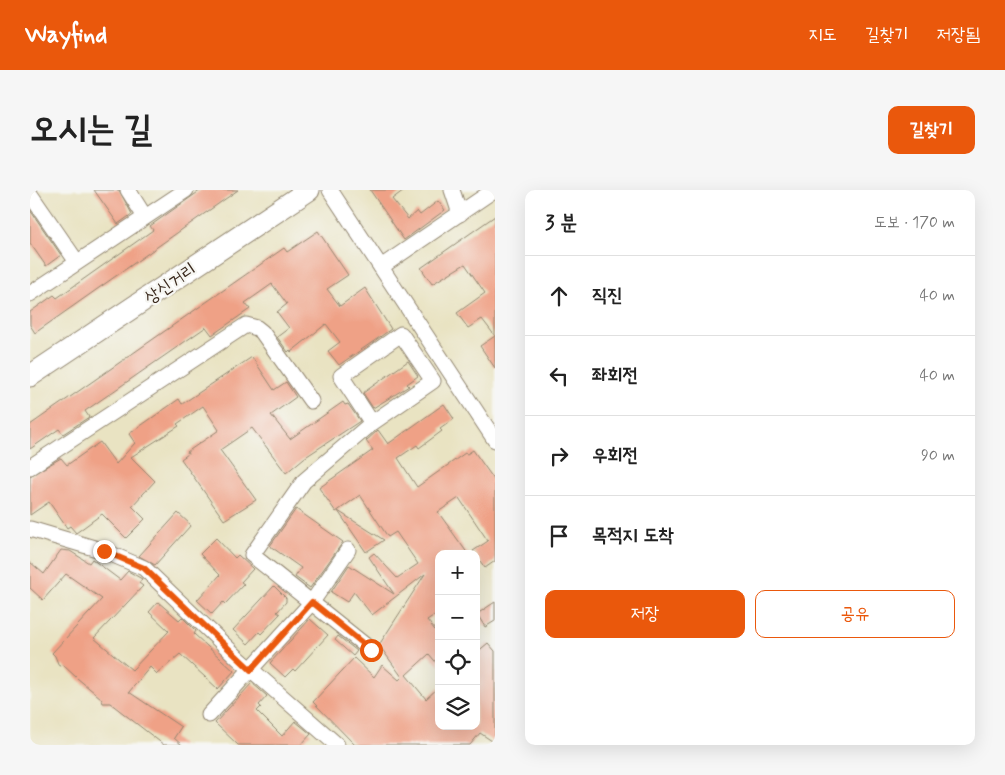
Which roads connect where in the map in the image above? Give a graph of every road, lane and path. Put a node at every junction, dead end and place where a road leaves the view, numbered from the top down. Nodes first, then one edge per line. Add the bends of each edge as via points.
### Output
1 (128, 190) edge
2 (186, 190) edge
3 (309, 190) edge
4 (330, 190) edge
5 (452, 190) edge
6 (494, 190) edge
7 (30, 194) edge
8 (460, 214) junction
9 (145, 217) junction
10 (77, 262) junction
11 (382, 267) junction
12 (30, 294) edge
13 (30, 376) edge
14 (311, 400) dead end
15 (372, 423) junction
16 (493, 431) edge
17 (30, 467) edge
18 (30, 529) edge
19 (348, 550) dead end
20 (312, 602) junction
21 (371, 650) dead end
22 (251, 670) junction
23 (209, 715) dead end
24 (333, 744) edge

1 - 9 street
2 - 9 street
3 - 13 main road, 상신거리
4 - 11 street
5 - 8 street
6 - 8 street
7 - 10 street
8 - 11 street
9 - 10 street
10 - 12 street
11 - 16 street
14 - 17 street via 262,332 246,326
15 - 15 street via 433,381 401,334 341,376
15 - 20 street via 304,481 252,555
18 - 22 street via 104,551 144,568
19 - 20 street
20 - 21 street
20 - 22 street
22 - 23 street
22 - 24 street

